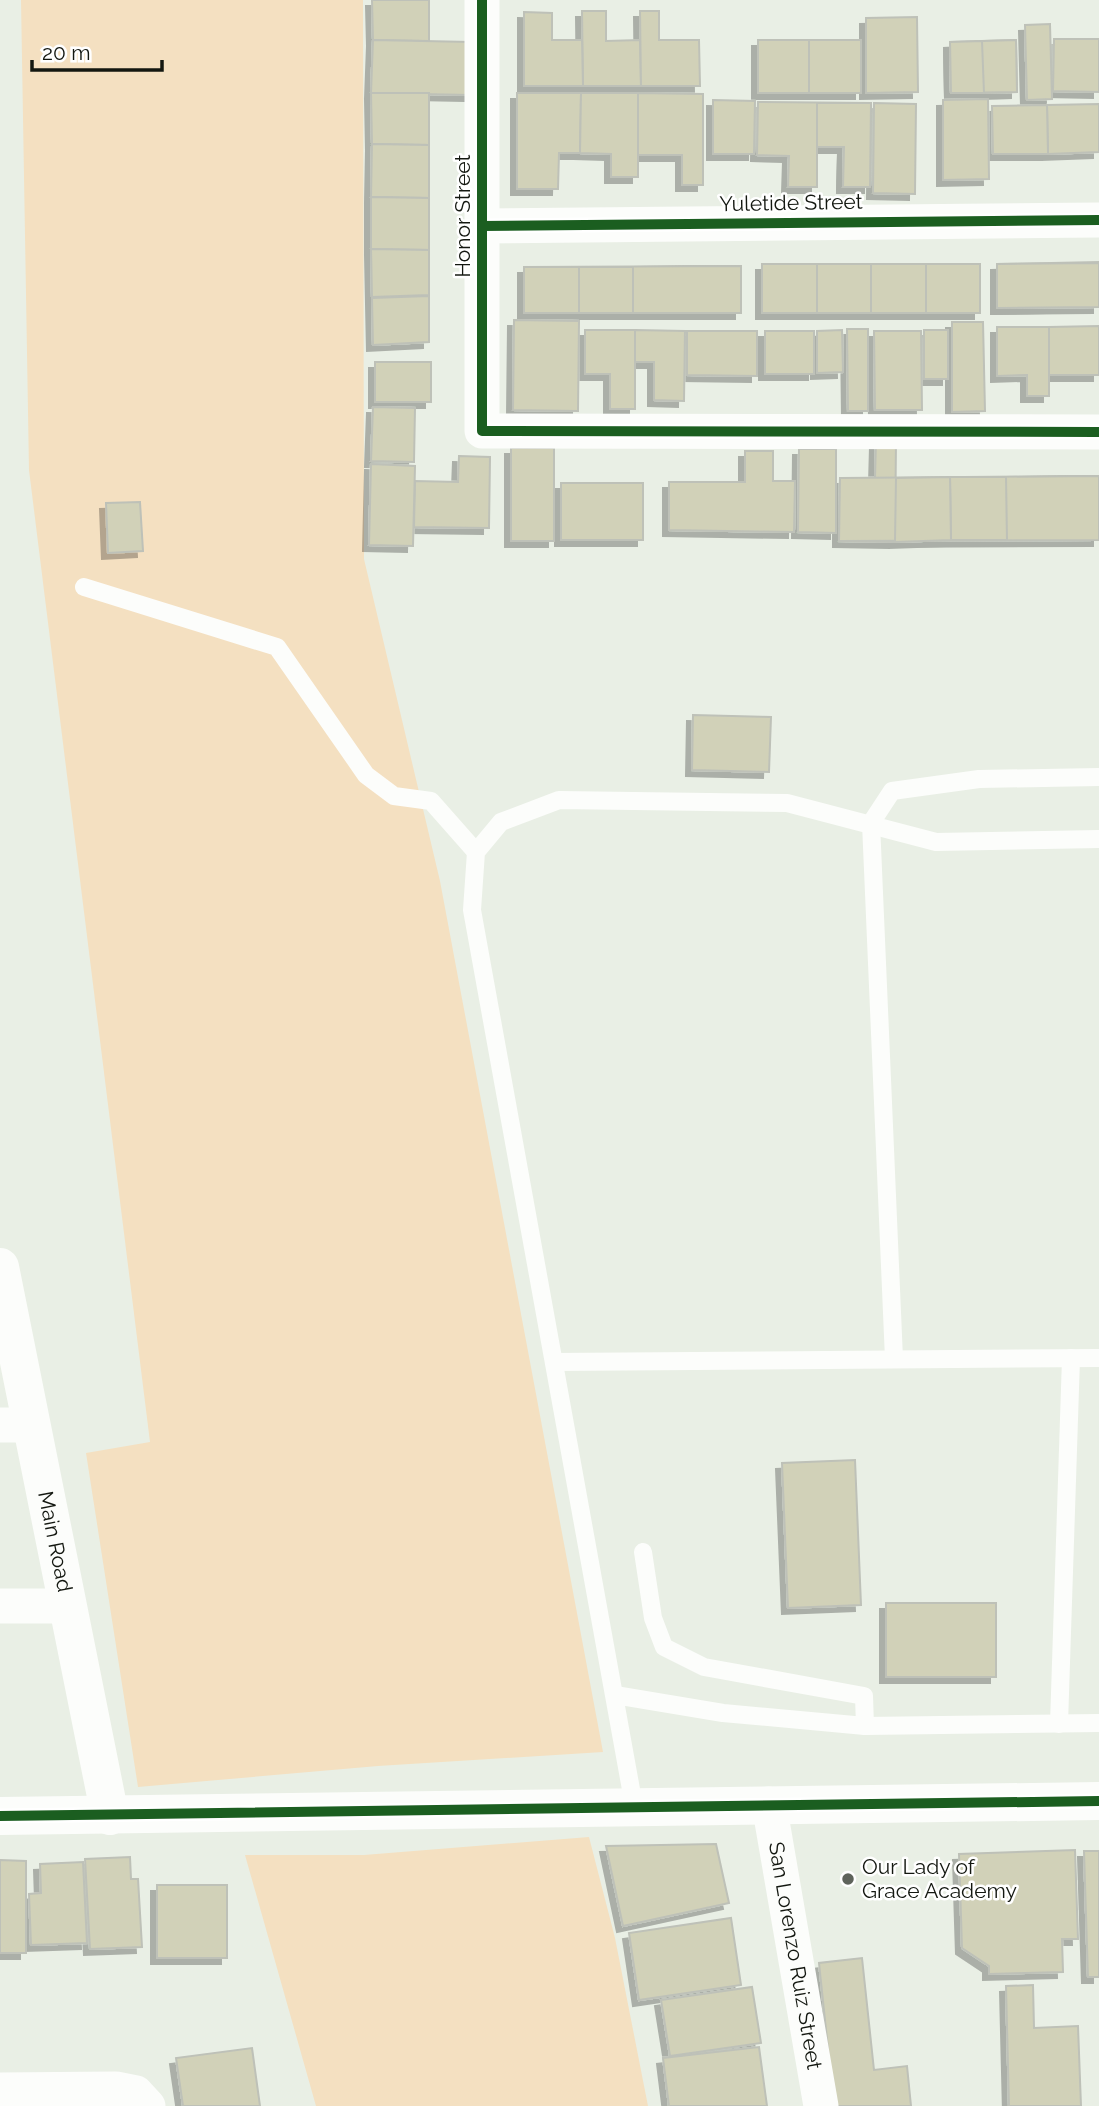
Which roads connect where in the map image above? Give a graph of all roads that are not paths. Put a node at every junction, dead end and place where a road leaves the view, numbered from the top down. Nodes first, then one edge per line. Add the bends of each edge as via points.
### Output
1 (482, 0) edge
2 (1099, 220) edge
3 (482, 226) junction
4 (1099, 432) edge
5 (84, 587) dead end
6 (1099, 777) edge
7 (871, 823) junction
8 (1099, 839) edge
9 (476, 852) junction
10 (0, 1267) edge
11 (1071, 1358) junction
12 (1099, 1358) edge
13 (894, 1359) junction
14 (555, 1362) junction
15 (16, 1425) edge
16 (643, 1552) dead end
17 (0, 1606) edge
18 (68, 1606) junction
19 (615, 1695) junction
20 (1099, 1723) edge
21 (1059, 1724) junction
22 (865, 1726) junction
23 (1099, 1801) edge
24 (769, 1804) junction
25 (634, 1806) junction
26 (110, 1815) junction
27 (0, 1816) edge
28 (0, 2090) edge
29 (142, 2099) edge
30 (821, 2106) edge

1 - 3 street, Honor Street
2 - 3 street, Yuletide Street
3 - 4 street, Honor Street via 482,431
5 - 9 lane via 277,647 366,775 394,796 431,801
6 - 7 lane via 979,779 892,791
7 - 8 lane via 936,842
7 - 9 lane via 787,803 559,800 501,822
7 - 13 lane
9 - 14 lane via 472,910
10 - 15 street, Main Road
11 - 12 lane
11 - 13 lane
11 - 21 lane
13 - 14 lane
14 - 19 lane
15 - 18 street, Main Road
16 - 22 lane via 653,1618 664,1647 704,1667 864,1696
17 - 18 street
18 - 26 street, Main Road
19 - 22 lane via 723,1713
19 - 25 lane
20 - 21 lane
21 - 22 lane
23 - 24 street
24 - 25 street
24 - 30 street, San Lorenzo Ruiz Street
25 - 26 street
26 - 27 street
28 - 29 street via 116,2089

